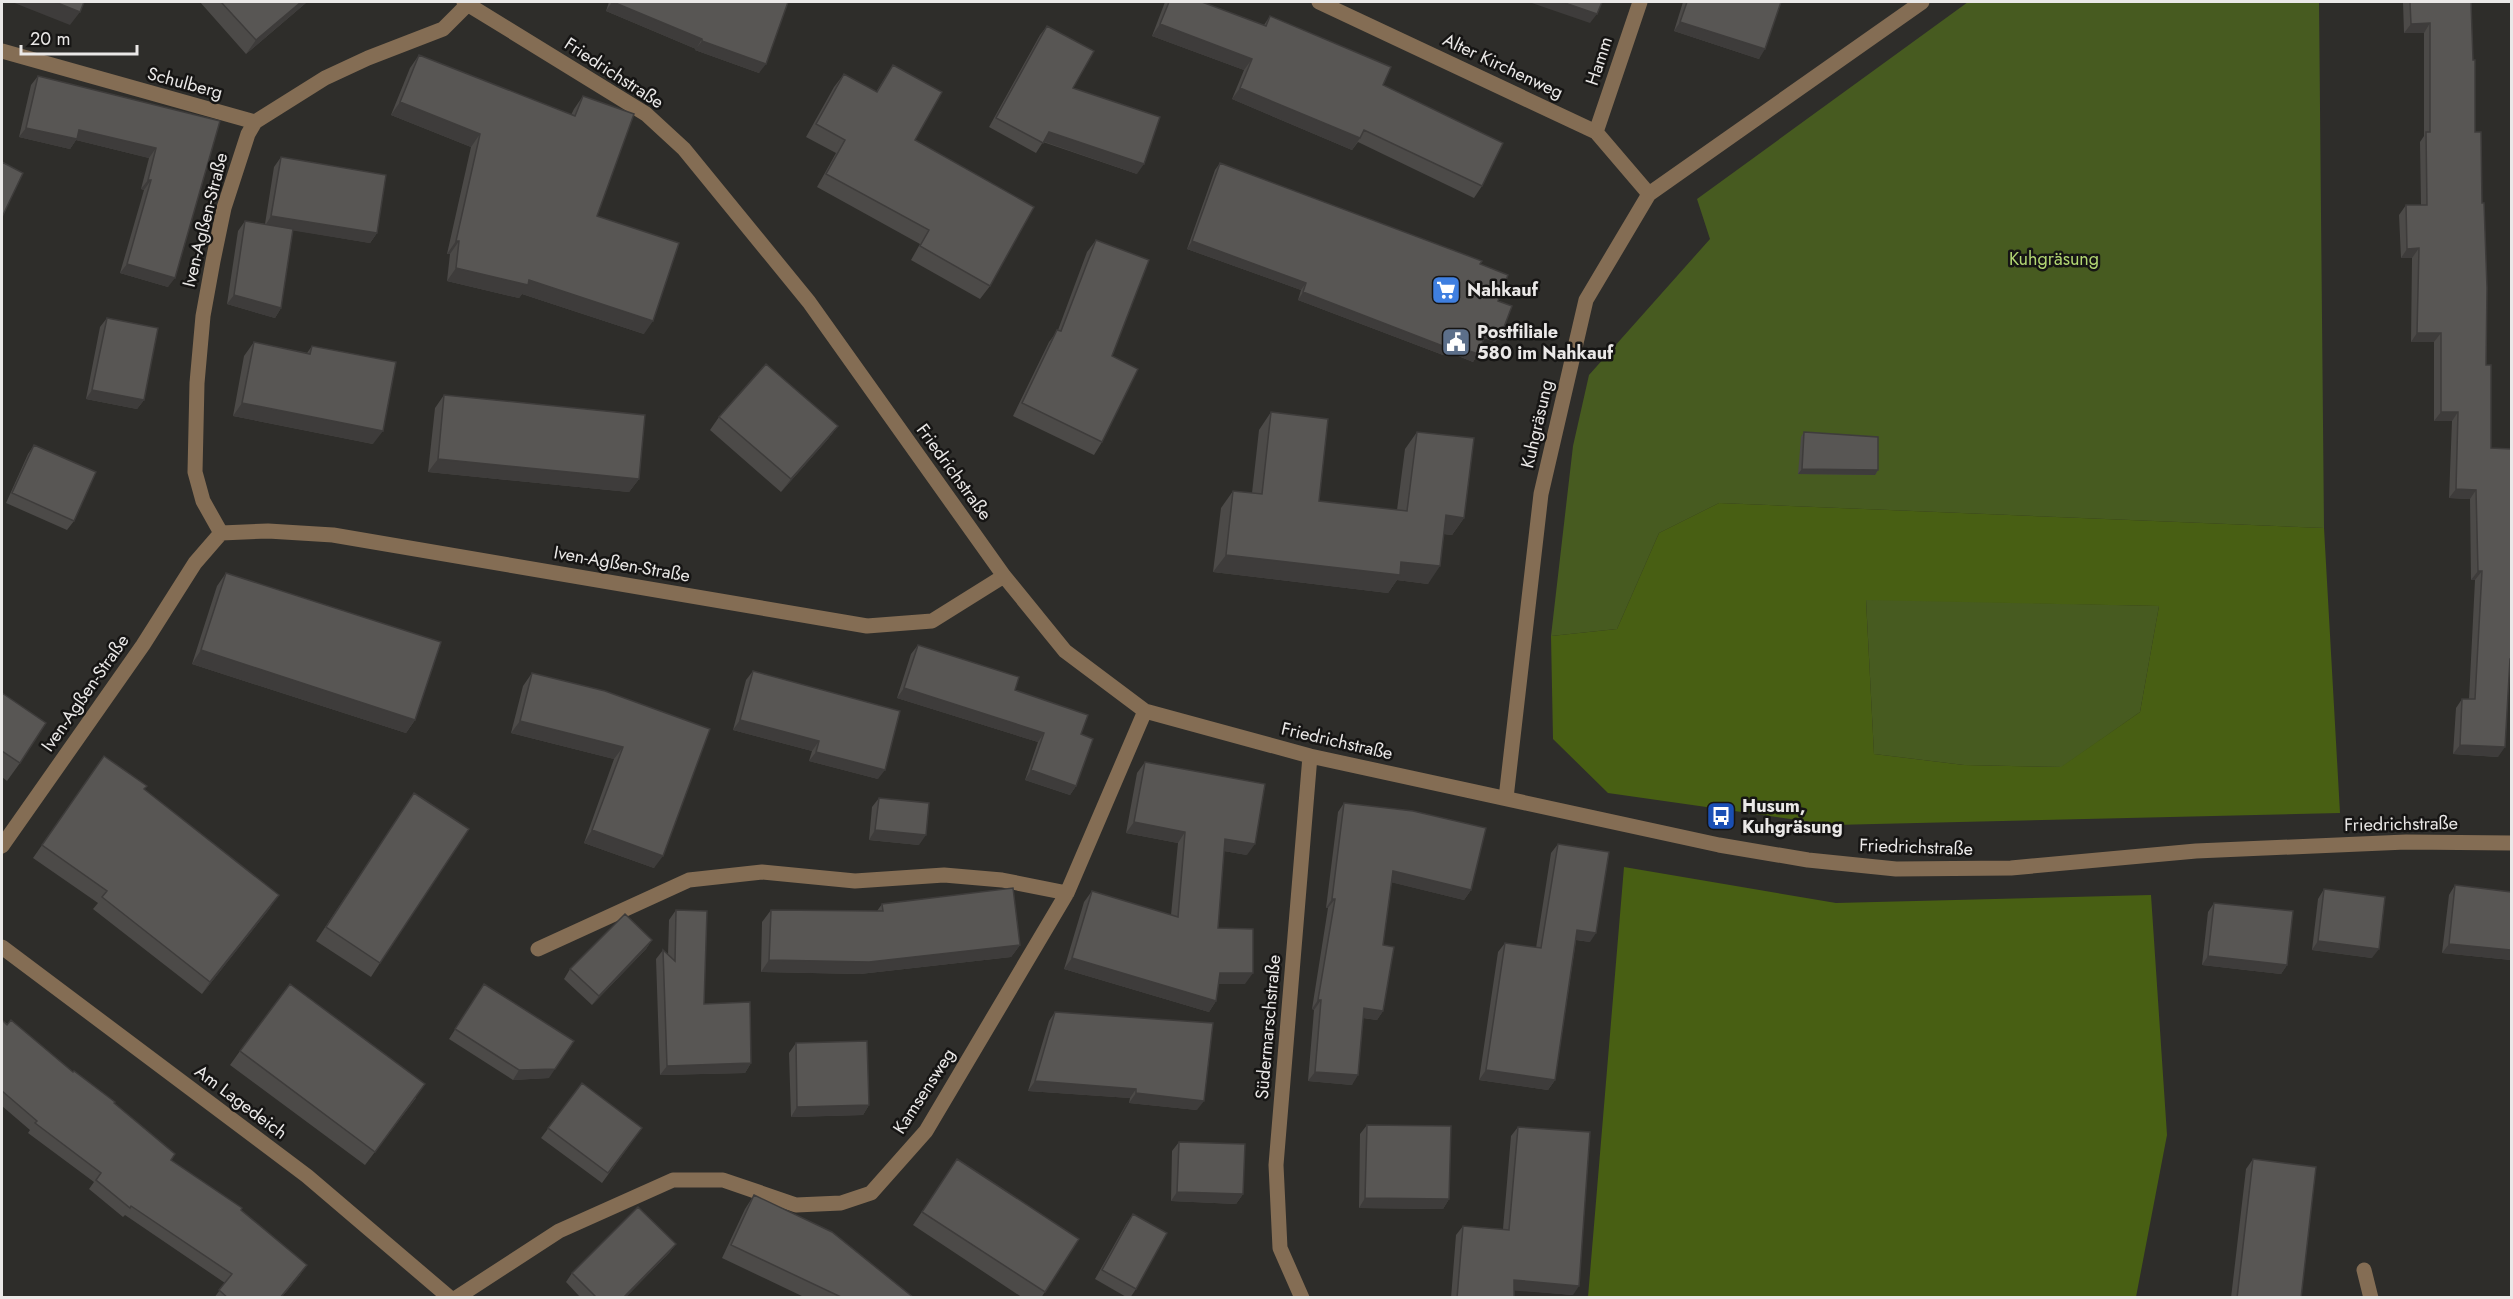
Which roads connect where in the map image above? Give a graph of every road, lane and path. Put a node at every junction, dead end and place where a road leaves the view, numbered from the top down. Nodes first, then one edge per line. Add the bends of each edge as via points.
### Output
1 (1320, 2) edge
2 (1640, 2) edge
3 (1922, 2) edge
4 (466, 3) edge
5 (2, 51) edge
6 (255, 122) junction
7 (1596, 132) junction
8 (1649, 194) junction
9 (221, 533) junction
10 (1004, 576) junction
11 (1145, 711) junction
12 (1310, 756) junction
13 (1506, 798) junction
14 (2511, 843) edge
15 (2, 846) edge
16 (1066, 893) junction
17 (2, 947) edge
18 (538, 949) dead end
19 (2364, 1270) dead end
20 (450, 1298) edge
21 (456, 1298) edge
22 (1302, 1298) edge
23 (2371, 1298) edge

1 - 7 street, Alter Kirchenweg
2 - 7 street, Hamm
3 - 8 street, Kuhgräsung
4 - 6 street via 443,29 325,78
4 - 10 street, Friedrichstraße via 646,114 684,149 809,302
5 - 6 street, Schulberg
6 - 9 street, Iven-Agßen-Straße via 240,154 222,219 203,316 197,383 195,472 203,501
7 - 8 street, Alter Kirchenweg
8 - 13 street, Kuhgräsung via 1586,300 1541,494
9 - 10 street, Iven-Agßen-Straße via 333,534 867,626 932,621
9 - 15 street, Iven-Agßen-Straße via 195,563 143,645
10 - 11 street, Friedrichstraße via 1065,651
11 - 12 street, Friedrichstraße
11 - 16 street, Kamsensweg
12 - 13 street, Friedrichstraße
12 - 22 street, Südermarschstraße via 1276,1165 1280,1248
13 - 14 street, Friedrichstraße via 1719,845 1896,869 2011,868 2196,850
16 - 18 street via 1002,880 944,875 855,881 762,872 689,880
16 - 21 street, Kamsensweg via 926,1131 871,1193 841,1203 796,1205 723,1180 673,1180 559,1231
17 - 20 street, Am Lagedeich via 307,1176
19 - 23 street

